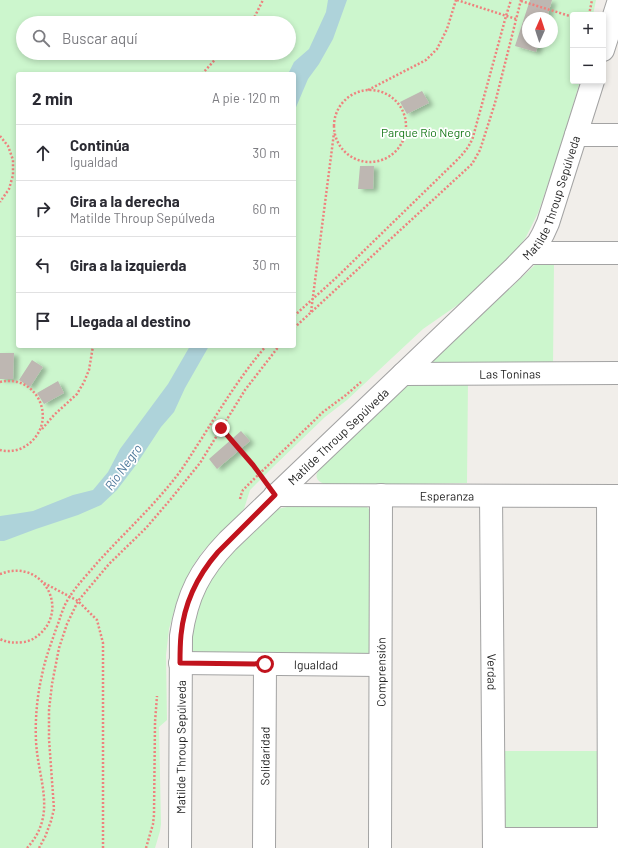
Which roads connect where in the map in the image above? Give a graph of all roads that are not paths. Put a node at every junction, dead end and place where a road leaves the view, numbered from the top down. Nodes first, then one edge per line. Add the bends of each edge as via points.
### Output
1 (617, 8) edge
2 (604, 48) edge
3 (592, 84) edge
4 (576, 135) junction
5 (618, 135) edge
6 (529, 253) junction
7 (618, 253) edge
8 (618, 373) edge
9 (403, 374) junction
10 (275, 495) junction
11 (381, 495) junction
12 (491, 496) junction
13 (613, 496) edge
14 (613, 619) edge
15 (180, 663) junction
16 (265, 664) junction
17 (380, 666) junction
18 (614, 734) edge
19 (612, 842) edge
20 (494, 844) edge
21 (180, 848) edge
22 (264, 848) edge
23 (380, 848) edge

1 - 2 street
3 - 4 street, Matilde Throup Sepúlveda
4 - 5 street
4 - 6 street, Matilde Throup Sepúlveda via 544,234
6 - 7 street
6 - 9 street, Matilde Throup Sepúlveda
8 - 9 street, Las Toninas
9 - 10 street, Matilde Throup Sepúlveda
10 - 11 street, Esperanza
10 - 15 street, Matilde Throup Sepúlveda via 210,560 197,582 183,622
11 - 12 street, Esperanza
11 - 17 street, Comprensión
12 - 13 street, Esperanza
12 - 20 street, Verdad
13 - 14 street
14 - 18 street
15 - 16 street, Igualdad
15 - 21 street, Matilde Throup Sepúlveda
16 - 17 street, Igualdad
16 - 22 street, Solidaridad
17 - 23 street, Comprensión
18 - 19 street
19 - 20 street

